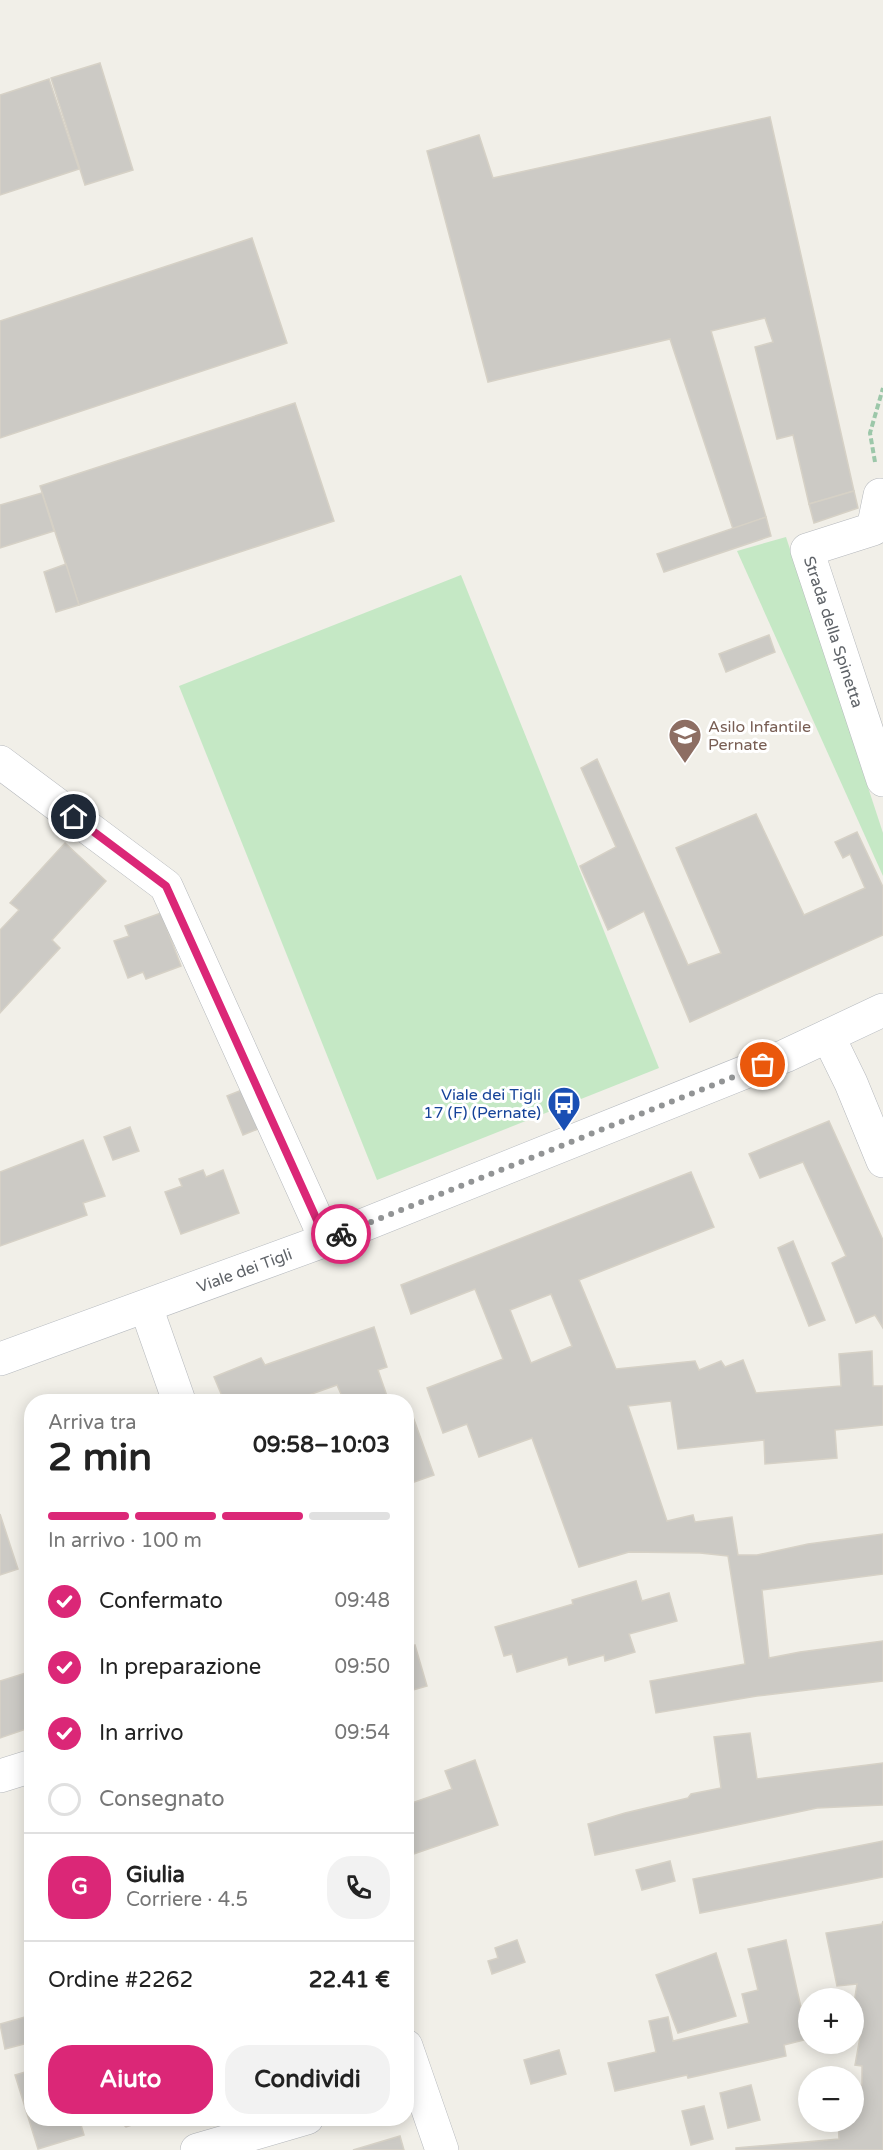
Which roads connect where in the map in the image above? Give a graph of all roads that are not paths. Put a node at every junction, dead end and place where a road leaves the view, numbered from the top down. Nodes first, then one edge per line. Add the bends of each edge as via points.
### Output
1 (880, 495) road end
2 (0, 762) edge
3 (883, 780) edge
4 (883, 1010) edge
5 (828, 1036) junction
6 (883, 1161) edge
7 (326, 1240) junction
8 (146, 1306) junction
9 (0, 1359) edge
10 (176, 1394) edge
11 (24, 1768) edge
12 (0, 1776) edge
13 (414, 2087) edge
14 (280, 2126) edge
15 (197, 2150) edge
16 (442, 2150) edge

1 - 3 street, Strada della Spinetta via 873,529 807,550
2 - 7 street via 166,886
4 - 5 street, Viale dei Tigli
5 - 6 street
5 - 7 street, Viale dei Tigli
7 - 8 street, Viale dei Tigli
8 - 9 street, Viale dei Tigli
8 - 10 street
11 - 12 street
13 - 16 street
14 - 15 street

